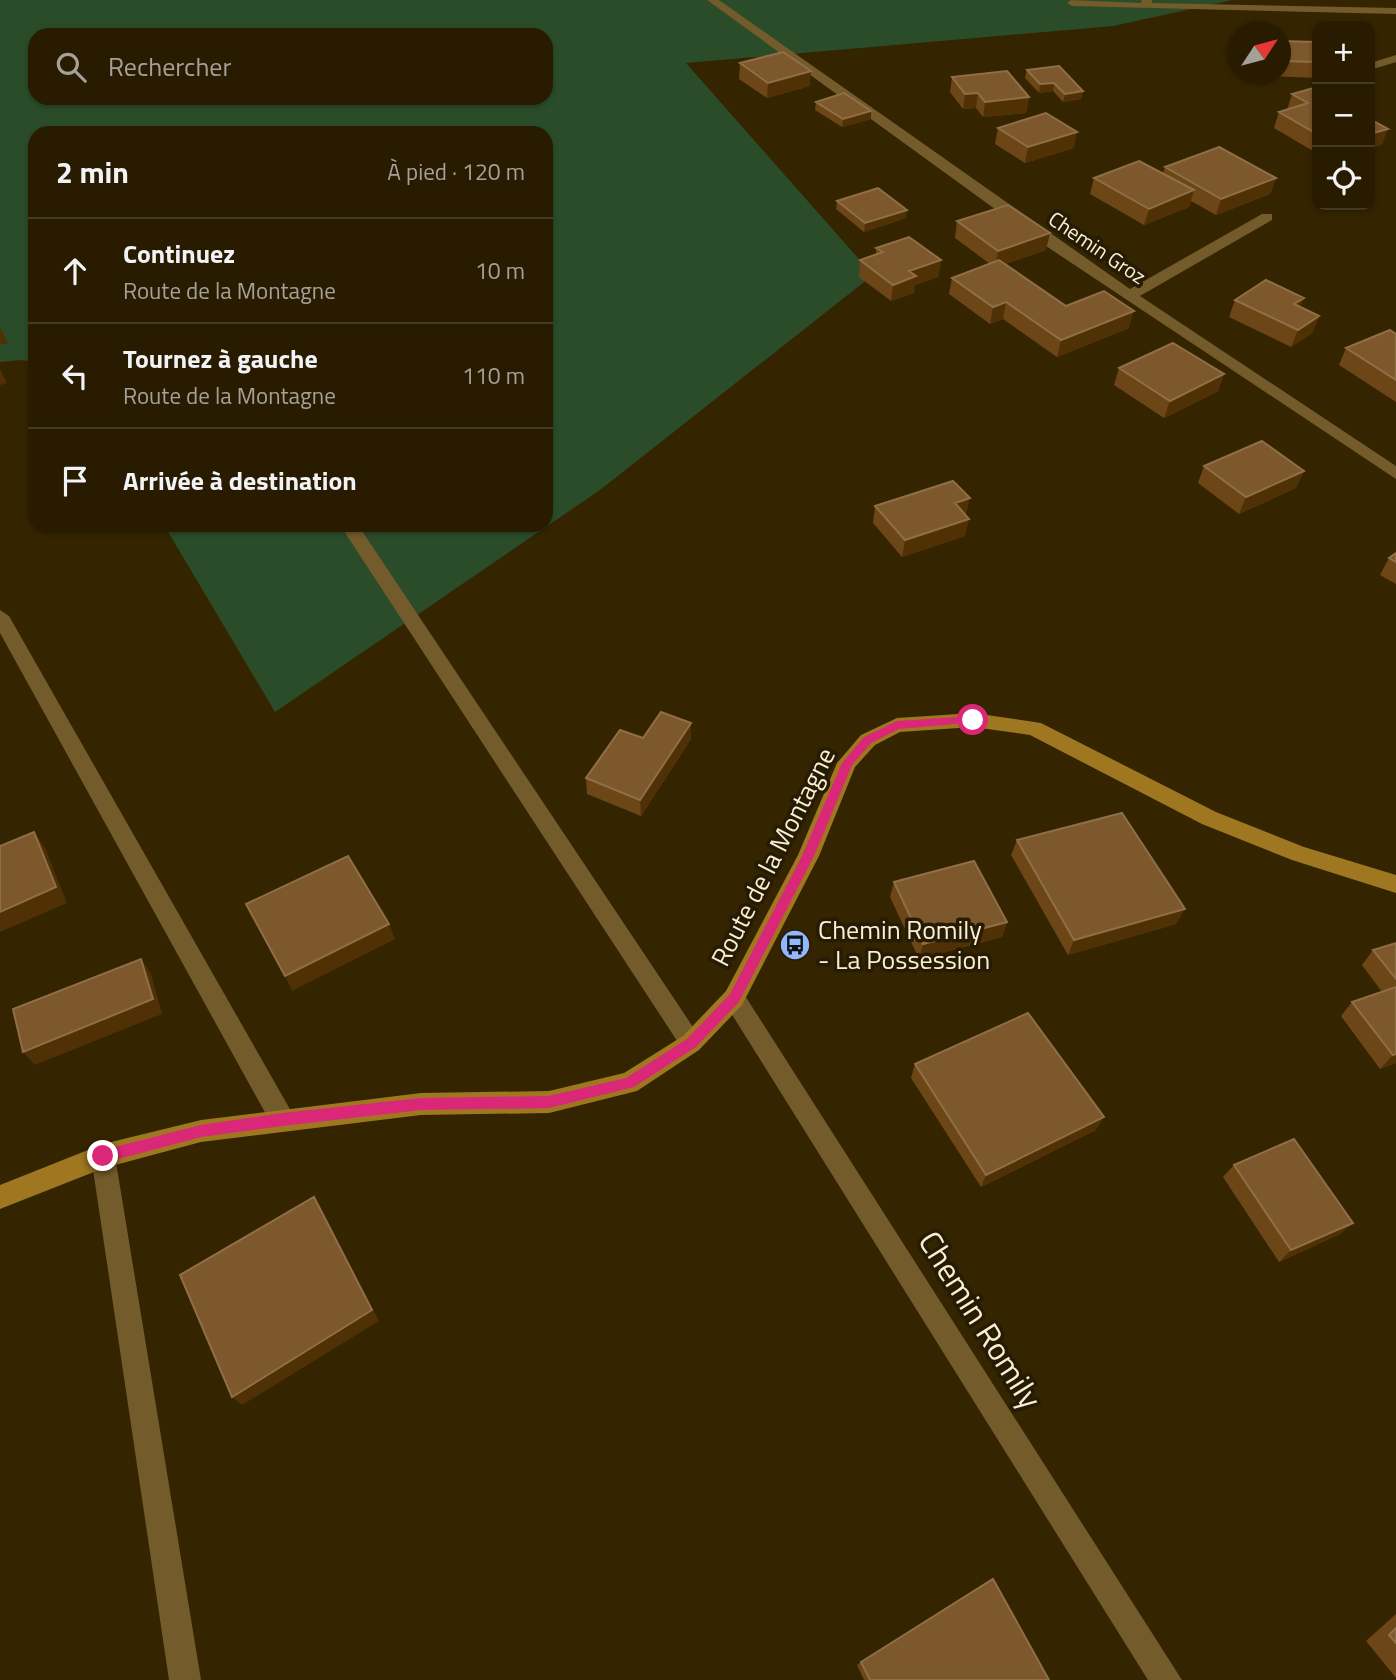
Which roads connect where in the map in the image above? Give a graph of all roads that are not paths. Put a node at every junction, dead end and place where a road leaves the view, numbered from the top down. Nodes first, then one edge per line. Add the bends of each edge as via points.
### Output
1 (712, 0) edge
2 (1072, 3) dead end
3 (1146, 3) edge
4 (1396, 11) edge
5 (1396, 58) edge
6 (1375, 65) edge
7 (1267, 217) dead end
8 (1129, 296) junction
9 (1396, 474) edge
10 (354, 532) edge
11 (0, 616) edge
12 (1396, 884) edge
13 (734, 998) junction
14 (691, 1043) junction
15 (282, 1119) junction
16 (103, 1156) junction
17 (0, 1197) edge
18 (185, 1680) edge
19 (1166, 1680) edge

1 - 8 street, Chemin Groz
2 - 3 street
3 - 4 street
5 - 6 street
7 - 8 street
8 - 9 street, Chemin Groz
10 - 14 street
11 - 15 street
12 - 13 main road, Route de la Montagne via 1299,855 1209,818 1034,728 973,720 897,725 867,740 848,763 808,856
13 - 14 main road, Route de la Montagne
13 - 19 street, Chemin Romily
14 - 15 main road, Route de la Montagne via 629,1083 549,1102 421,1104
15 - 16 main road, Route de la Montagne via 201,1131
16 - 17 main road, Route de la Montagne
16 - 18 street

